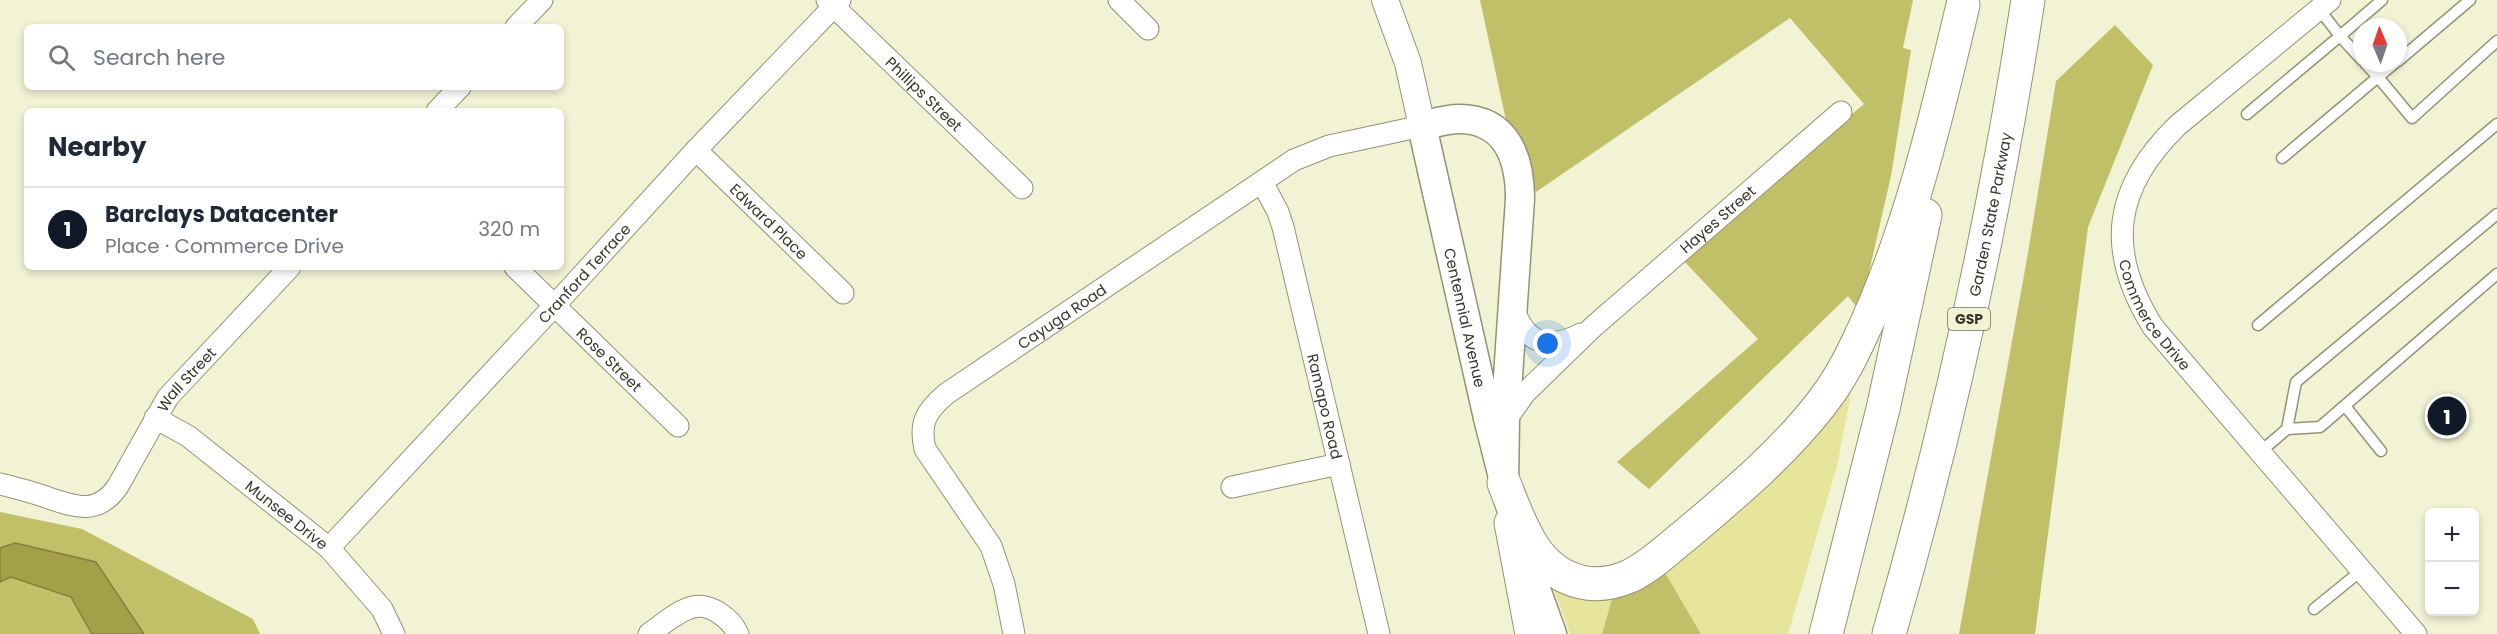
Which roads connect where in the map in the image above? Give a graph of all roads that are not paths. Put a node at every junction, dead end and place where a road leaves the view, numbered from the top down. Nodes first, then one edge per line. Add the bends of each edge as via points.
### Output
1 (542, 0) edge
2 (1119, 0) edge
3 (1385, 0) edge
4 (2028, 0) edge
5 (2382, 0) edge
6 (2470, 0) edge
7 (834, 2) edge
8 (1963, 2) edge
9 (2324, 5) edge
10 (519, 24) edge
11 (1149, 29) dead end
12 (2340, 36) junction
13 (2497, 41) edge
14 (2353, 50) edge
15 (2407, 54) edge
16 (2374, 72) edge
17 (2384, 72) edge
18 (2378, 77) junction
19 (457, 90) edge
20 (440, 108) edge
21 (1841, 112) dead end
22 (2247, 114) dead end
23 (2497, 124) edge
24 (1422, 126) junction
25 (696, 150) junction
26 (2282, 158) dead end
27 (1262, 182) junction
28 (1022, 188) dead end
29 (2497, 214) edge
30 (287, 270) edge
31 (518, 270) edge
32 (2497, 274) edge
33 (1978, 277) junction
34 (843, 293) dead end
35 (555, 305) junction
36 (1512, 305) junction
37 (2258, 325) dead end
38 (1594, 326) junction
39 (2345, 406) junction
40 (155, 418) junction
41 (1505, 421) junction
42 (678, 426) dead end
43 (2287, 429) junction
44 (2381, 451) dead end
45 (2260, 452) junction
46 (1339, 464) junction
47 (1504, 483) junction
48 (0, 484) edge
49 (1232, 487) dead end
50 (329, 548) junction
51 (2362, 570) junction
52 (2314, 609) dead end
53 (393, 634) edge
54 (649, 634) edge
55 (738, 634) edge
56 (1014, 634) edge
57 (1379, 634) edge
58 (1532, 634) edge
59 (1552, 634) edge
60 (1826, 634) edge
61 (1889, 634) edge
62 (1913, 634) edge
63 (2416, 634) edge

1 - 10 street
2 - 11 street
3 - 24 street, Centennial Avenue via 1405,54
4 - 33 highway, Garden State Parkway / GSP
5 - 12 lane
6 - 15 lane
7 - 25 street, Cranford Terrace
7 - 28 street, Phillips Street
8 - 47 highway via 1921,171 1869,317 1836,381 1778,452 1657,558 1631,576 1605,584 1571,579 1541,558 1522,529
8 - 60 highway via 1940,140 1898,342
9 - 12 lane
9 - 45 street, Commerce Drive via 2156,146 2133,185 2125,214 2124,254 2137,301 2153,327
12 - 14 lane
12 - 22 lane
13 - 18 lane via 2412,118
16 - 18 lane
17 - 18 lane
18 - 26 lane
19 - 20 street
21 - 38 street, Hayes Street
23 - 37 lane
24 - 27 street, Cayuga Road via 1316,150
24 - 36 main road via 1459,119 1480,123 1497,133 1513,153 1520,199
24 - 47 main road, Centennial Avenue
25 - 34 street, Edward Place
25 - 35 street, Cranford Terrace
27 - 46 street, Ramapo Road via 1283,227
27 - 56 street, Cayuga Road via 946,394 924,420 925,449 991,546
29 - 43 lane via 2296,382
30 - 40 street, Wall Street via 168,397
31 - 35 street, Rose Street
32 - 39 lane
33 - 61 highway, Garden State Parkway / GSP via 1933,470
33 - 62 highway
35 - 42 street, Rose Street
35 - 50 street, Cranford Terrace
36 - 38 street, Hayes Street via 1526,333 1541,342 1561,342
36 - 41 main road
38 - 41 street, Hayes Street via 1525,393
39 - 43 lane via 2320,427
39 - 44 lane
40 - 48 street, Wall Street via 113,493 100,504 69,506
40 - 50 street, Munsee Drive via 188,436
41 - 47 main road
43 - 45 lane
45 - 51 street, Commerce Drive
46 - 49 street
46 - 57 street, Ramapo Road
47 - 58 highway
47 - 59 main road, Centennial Avenue
50 - 53 street, Munsee Drive via 382,609
51 - 52 lane
51 - 63 street, Commerce Drive
54 - 55 street via 694,607 715,610 733,624

